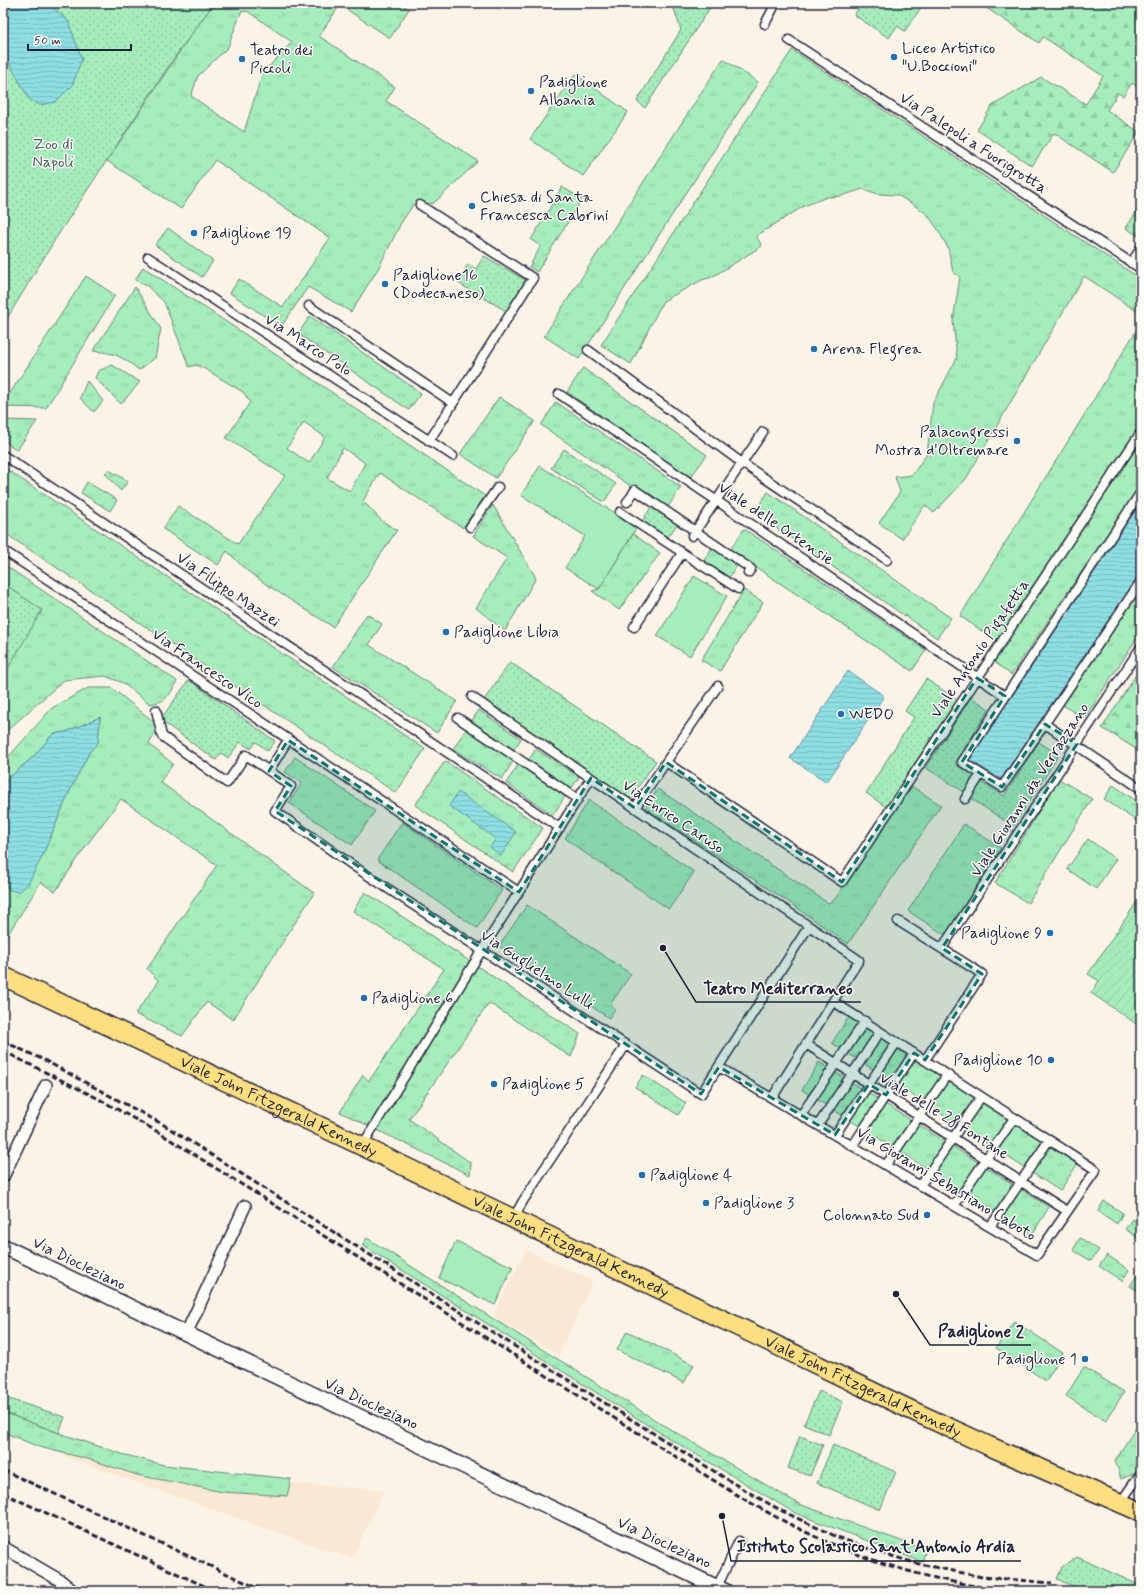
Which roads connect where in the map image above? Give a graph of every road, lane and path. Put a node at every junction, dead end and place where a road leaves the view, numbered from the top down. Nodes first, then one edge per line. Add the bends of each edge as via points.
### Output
1 (776, 3) edge
2 (765, 24) dead end
3 (789, 40) dead end
4 (420, 204) dead end
5 (1141, 248) edge
6 (148, 257) dead end
7 (1131, 263) junction
8 (1141, 269) edge
9 (309, 306) dead end
10 (588, 350) dead end
11 (559, 394) dead end
12 (453, 403) junction
13 (763, 432) dead end
14 (1141, 432) edge
15 (429, 441) junction
16 (3, 455) edge
17 (453, 456) dead end
18 (742, 463) junction
19 (498, 487) dead end
20 (1141, 492) edge
21 (716, 500) junction
22 (470, 527) dead end
23 (688, 543) junction
24 (3, 550) edge
25 (887, 560) dead end
26 (1141, 581) edge
27 (634, 627) dead end
28 (1141, 647) edge
29 (977, 678) junction
30 (718, 686) dead end
31 (1005, 696) junction
32 (472, 697) dead end
33 (156, 710) dead end
34 (458, 718) dead end
35 (1045, 724) junction
36 (288, 740) junction
37 (1077, 744) junction
38 (666, 762) junction
39 (269, 771) junction
40 (981, 774) junction
41 (591, 778) junction
42 (1141, 789) edge
43 (578, 799) junction
44 (965, 799) dead end
45 (635, 808) junction
46 (560, 828) junction
47 (519, 892) junction
48 (898, 921) dead end
49 (809, 926) junction
50 (942, 948) junction
51 (482, 950) junction
52 (3, 976) edge
53 (834, 1002) junction
54 (864, 1021) junction
55 (880, 1032) junction
56 (897, 1042) junction
57 (806, 1044) junction
58 (626, 1045) junction
59 (914, 1053) junction
60 (925, 1060) junction
61 (836, 1063) junction
62 (719, 1067) junction
63 (852, 1074) junction
64 (948, 1075) junction
65 (869, 1084) junction
66 (46, 1085) dead end
67 (886, 1095) junction
68 (981, 1097) junction
69 (772, 1098) junction
70 (801, 1115) junction
71 (919, 1116) junction
72 (1014, 1118) junction
73 (818, 1125) junction
74 (835, 1135) junction
75 (953, 1138) junction
76 (1049, 1140) junction
77 (362, 1146) junction
78 (853, 1146) junction
79 (986, 1159) junction
80 (886, 1165) junction
81 (3, 1177) edge
82 (1021, 1181) junction
83 (920, 1186) junction
84 (245, 1206) dead end
85 (954, 1206) junction
86 (1068, 1211) junction
87 (513, 1219) junction
88 (990, 1227) junction
89 (3, 1246) edge
90 (186, 1334) junction
91 (1141, 1473) edge
92 (1120, 1503) junction
93 (1141, 1512) edge
94 (739, 1541) dead end
95 (3, 1547) edge
96 (721, 1589) edge
97 (73, 1591) edge

1 - 2 street
3 - 7 street, Via Palepoli a Fuorigrotta
4 - 12 street via 533,278
5 - 7 street
6 - 15 street, Via Marco Polo
7 - 8 street, Via Palepoli a Fuorigrotta
9 - 12 street
10 - 18 street
11 - 21 street, Viale delle Ortensie
12 - 15 street
13 - 18 street
14 - 29 street, Viale Antonio Pigafetta
15 - 17 street, Via Marco Polo
16 - 46 street, Via Filippo Mazzei
18 - 21 street
18 - 25 street
19 - 22 street
20 - 31 street
21 - 23 street
21 - 29 street, Viale delle Ortensie
23 - 23 street via 751,569 743,581
23 - 23 street via 635,490 626,504
23 - 27 street
24 - 36 street, Via Francesco Vico
26 - 35 street
28 - 37 street, Viale Giovanni da Verrazzano
29 - 31 street, Viale delle Ortensie
29 - 38 street, Viale Antonio Pigafetta via 842,882
30 - 38 street
31 - 40 street via 962,762
32 - 41 street, Via Enrico Caruso
33 - 39 street via 162,736 227,783 246,755
34 - 43 street
35 - 37 street
35 - 40 street via 1002,787
36 - 39 street
36 - 47 street, Via Francesco Vico
37 - 42 street
37 - 50 street, Viale Giovanni da Verrazzano
38 - 45 street
39 - 51 street, Via Guglielmo Lulli via 291,786 275,811
40 - 44 street
41 - 43 street
41 - 45 street, Via Enrico Caruso
43 - 46 street
45 - 49 street, Via Enrico Caruso
46 - 47 street
47 - 51 street
48 - 50 street
49 - 53 street, Via Enrico Caruso via 859,960
49 - 62 street
50 - 60 street via 982,974
51 - 58 street, Via Guglielmo Lulli
51 - 77 street
52 - 77 main road, Viale John Fitzgerald Kennedy
53 - 54 street, Via Giovanni Sebastiano Caboto
53 - 57 street
54 - 55 street, Via Giovanni Sebastiano Caboto
54 - 61 street
55 - 56 street, Via Giovanni Sebastiano Caboto
55 - 63 street
56 - 59 street, Via Giovanni Sebastiano Caboto
56 - 65 street
57 - 61 street, Viale delle 28 Fontane
57 - 69 street
58 - 62 street, Via Guglielmo Lulli via 701,1094
58 - 87 street
59 - 60 street, Via Giovanni Sebastiano Caboto
59 - 67 street
60 - 64 street, Via Giovanni Sebastiano Caboto
61 - 63 street, Viale delle 28 Fontane
61 - 70 street
62 - 69 street, Via Giovanni Sebastiano Caboto
63 - 65 street, Viale delle 28 Fontane
63 - 73 street
64 - 68 street, Via Giovanni Sebastiano Caboto
64 - 71 street
65 - 67 street, Viale delle 28 Fontane
65 - 74 street
66 - 81 street
67 - 71 street, Viale delle 28 Fontane
67 - 78 street
68 - 72 street, Via Giovanni Sebastiano Caboto
68 - 75 street
69 - 70 street, Via Giovanni Sebastiano Caboto
70 - 73 street, Via Giovanni Sebastiano Caboto
71 - 75 street, Viale delle 28 Fontane
71 - 80 street
72 - 76 street, Via Giovanni Sebastiano Caboto
72 - 79 street
73 - 74 street, Via Giovanni Sebastiano Caboto
74 - 78 street, Via Giovanni Sebastiano Caboto
75 - 79 street, Viale delle 28 Fontane
75 - 83 street
76 - 82 street
76 - 86 street, Via Giovanni Sebastiano Caboto via 1096,1170
77 - 87 main road, Viale John Fitzgerald Kennedy
78 - 80 street, Via Giovanni Sebastiano Caboto
79 - 82 street, Viale delle 28 Fontane
79 - 85 street
80 - 83 street, Via Giovanni Sebastiano Caboto
82 - 86 street, Viale delle 28 Fontane
82 - 88 street
83 - 85 street, Via Giovanni Sebastiano Caboto
84 - 90 street
85 - 88 street, Via Giovanni Sebastiano Caboto
86 - 88 street, Via Giovanni Sebastiano Caboto via 1037,1255
87 - 92 main road, Viale John Fitzgerald Kennedy via 975,1440
89 - 90 street, Via Diocleziano
90 - 96 street, Via Diocleziano
91 - 92 street
92 - 93 main road, Viale John Fitzgerald Kennedy
94 - 96 street
95 - 97 street via 61,1581

